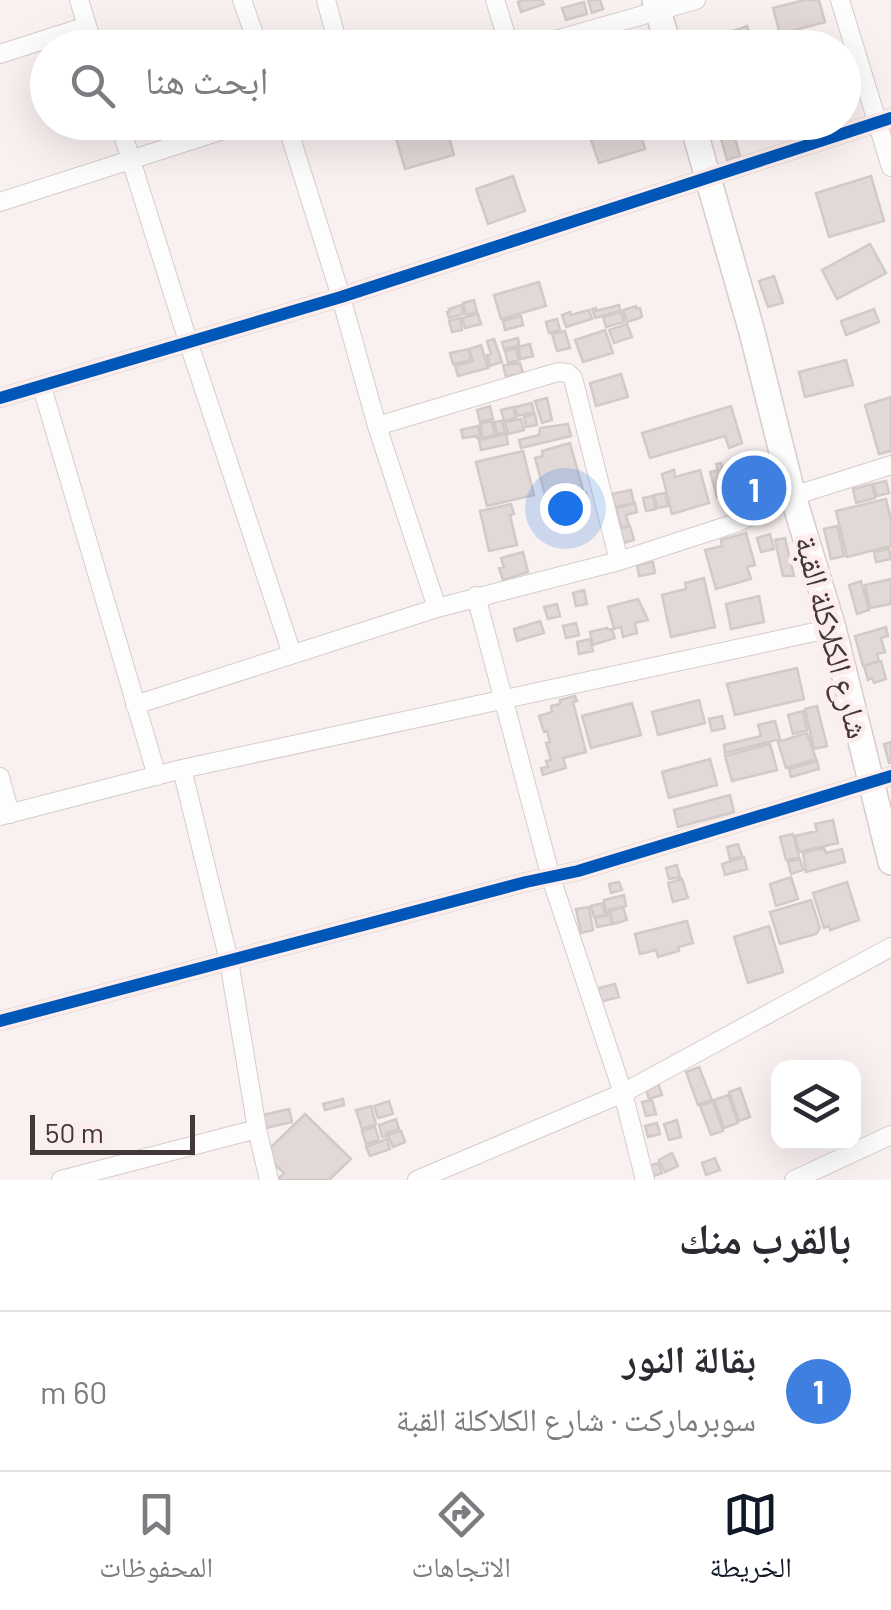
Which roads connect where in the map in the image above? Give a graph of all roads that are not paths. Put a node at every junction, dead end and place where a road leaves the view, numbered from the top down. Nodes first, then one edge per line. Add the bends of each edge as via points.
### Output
1 (79, 0) edge
2 (242, 0) edge
3 (326, 0) edge
4 (495, 0) edge
5 (696, 0) edge
6 (840, 0) edge
7 (657, 6) edge
8 (87, 26) junction
9 (75, 30) edge
10 (88, 30) edge
11 (253, 30) edge
12 (334, 30) edge
13 (504, 30) edge
14 (583, 30) edge
15 (851, 30) edge
16 (30, 44) edge
17 (0, 54) edge
18 (861, 57) edge
19 (884, 120) edge
20 (125, 140) edge
21 (194, 140) edge
22 (292, 140) edge
23 (697, 140) edge
24 (823, 140) edge
25 (132, 161) junction
26 (891, 167) edge
27 (708, 178) junction
28 (0, 202) edge
29 (341, 297) junction
30 (188, 341) junction
31 (42, 387) junction
32 (0, 398) edge
33 (377, 426) junction
34 (891, 465) edge
35 (793, 496) junction
36 (620, 560) junction
37 (476, 596) junction
38 (436, 608) junction
39 (833, 628) junction
40 (292, 654) junction
41 (502, 698) junction
42 (135, 705) junction
43 (182, 769) junction
44 (157, 776) junction
45 (0, 777) edge
46 (880, 779) edge
47 (5, 815) edge
48 (891, 862) edge
49 (551, 878) junction
50 (891, 947) edge
51 (228, 961) junction
52 (0, 1020) edge
53 (623, 1094) junction
54 (257, 1129) junction
55 (891, 1134) edge
56 (88, 1176) edge
57 (61, 1180) edge
58 (269, 1180) edge
59 (417, 1180) edge
60 (646, 1180) edge
61 (794, 1180) edge

1 - 8 street
2 - 11 street
3 - 12 street
4 - 13 street
5 - 7 street
6 - 15 street
7 - 14 street
8 - 9 street
8 - 10 street
16 - 17 street
18 - 19 street
19 - 26 street
20 - 25 street
21 - 25 street
22 - 29 street
23 - 27 street, شارع الكلاكلة القبة
24 - 27 street
25 - 28 street
25 - 30 street
27 - 29 street
27 - 35 street, شارع الكلاكلة القبة
29 - 30 street
29 - 33 street
30 - 31 street
30 - 40 street
31 - 32 street
31 - 42 street
33 - 36 street via 568,373
33 - 38 street
34 - 35 street
35 - 36 street via 736,523
35 - 39 street, شارع الكلاكلة القبة
36 - 37 street
37 - 38 street
37 - 41 street
38 - 40 street
39 - 41 street
39 - 46 street, شارع الكلاكلة القبة
40 - 42 street
41 - 43 street
41 - 49 street
42 - 44 street
43 - 44 street
43 - 51 street
44 - 47 street
45 - 47 street
46 - 48 street, شارع الكلاكلة القبة
46 - 49 street
49 - 51 street
49 - 53 street
50 - 53 street
51 - 52 street
51 - 54 street
53 - 59 street
53 - 60 street
54 - 56 street
54 - 58 street
55 - 61 street
56 - 57 street

